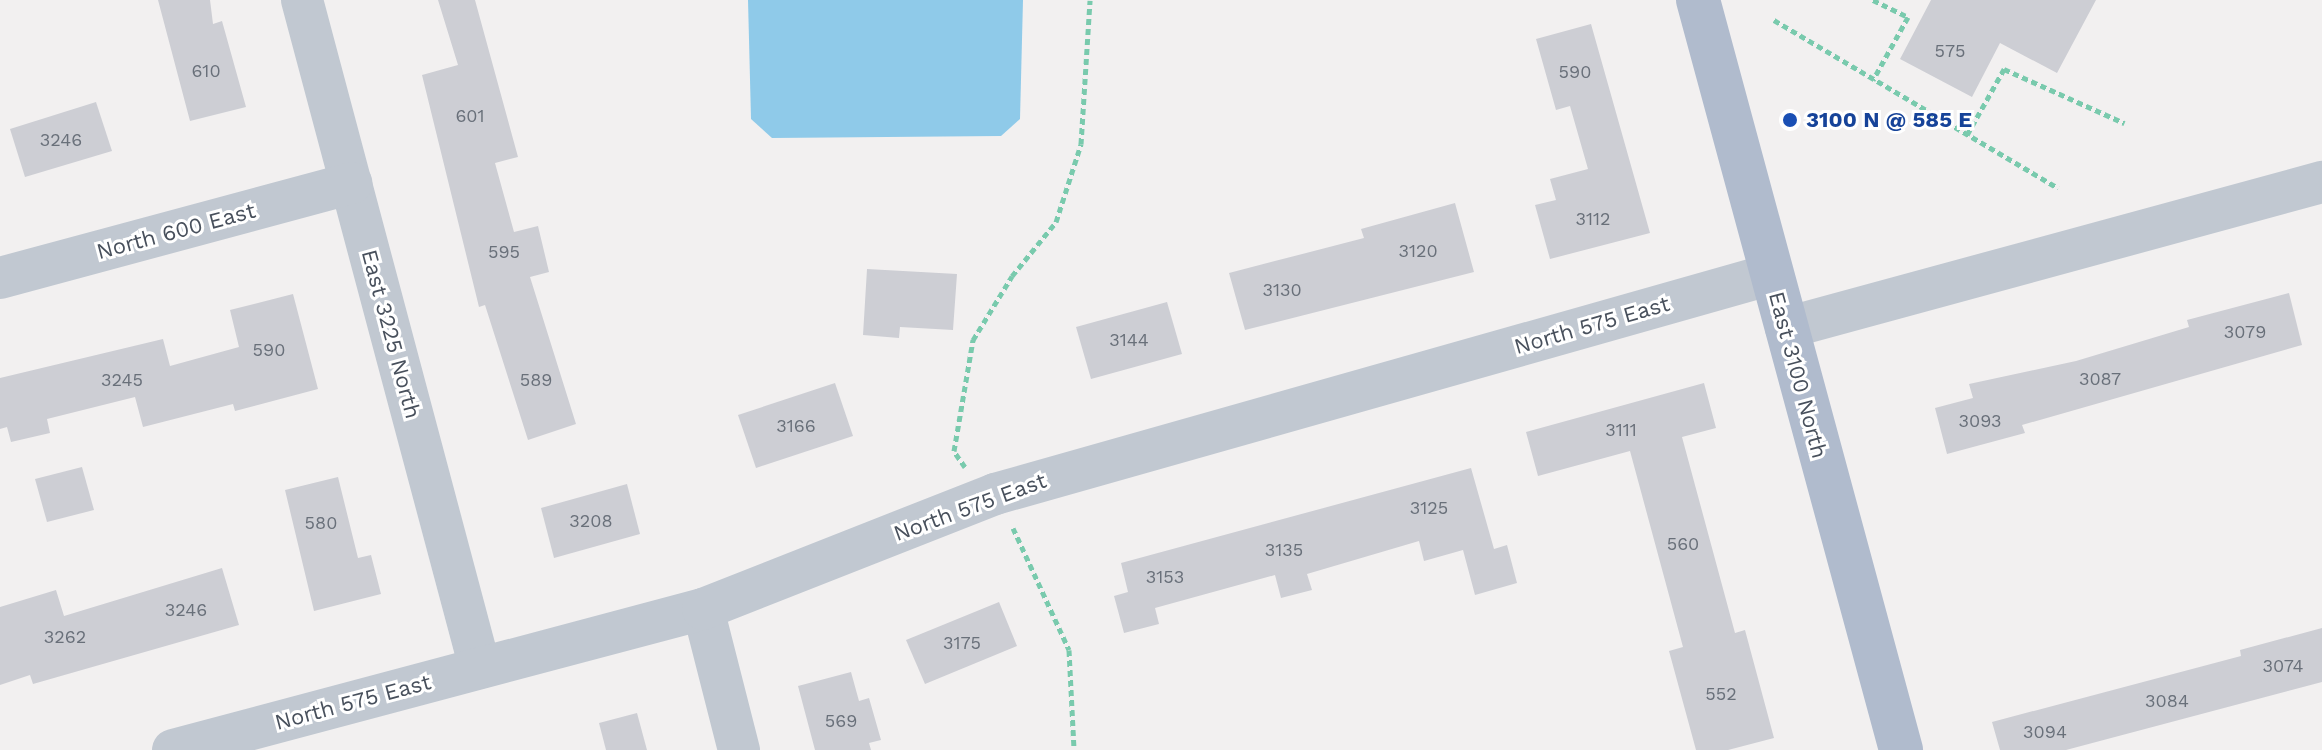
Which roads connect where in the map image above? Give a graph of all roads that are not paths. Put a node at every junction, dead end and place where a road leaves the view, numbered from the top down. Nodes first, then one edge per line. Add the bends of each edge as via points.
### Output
1 (302, 0) edge
2 (1698, 0) edge
3 (2322, 182) edge
4 (351, 183) junction
5 (1772, 274) junction
6 (0, 278) edge
7 (1786, 328) junction
8 (703, 609) junction
9 (480, 668) junction
10 (173, 750) edge
11 (739, 750) edge
12 (1901, 750) edge

1 - 4 street, East 3225 North
2 - 5 main road, East 3100 North
3 - 7 street
4 - 6 street, North 600 East
4 - 9 street, East 3225 North
5 - 7 main road, East 3100 North
5 - 8 street, North 575 East via 995,494
7 - 12 main road, East 3100 North
8 - 9 street, North 575 East
8 - 11 street
9 - 10 street, North 575 East

